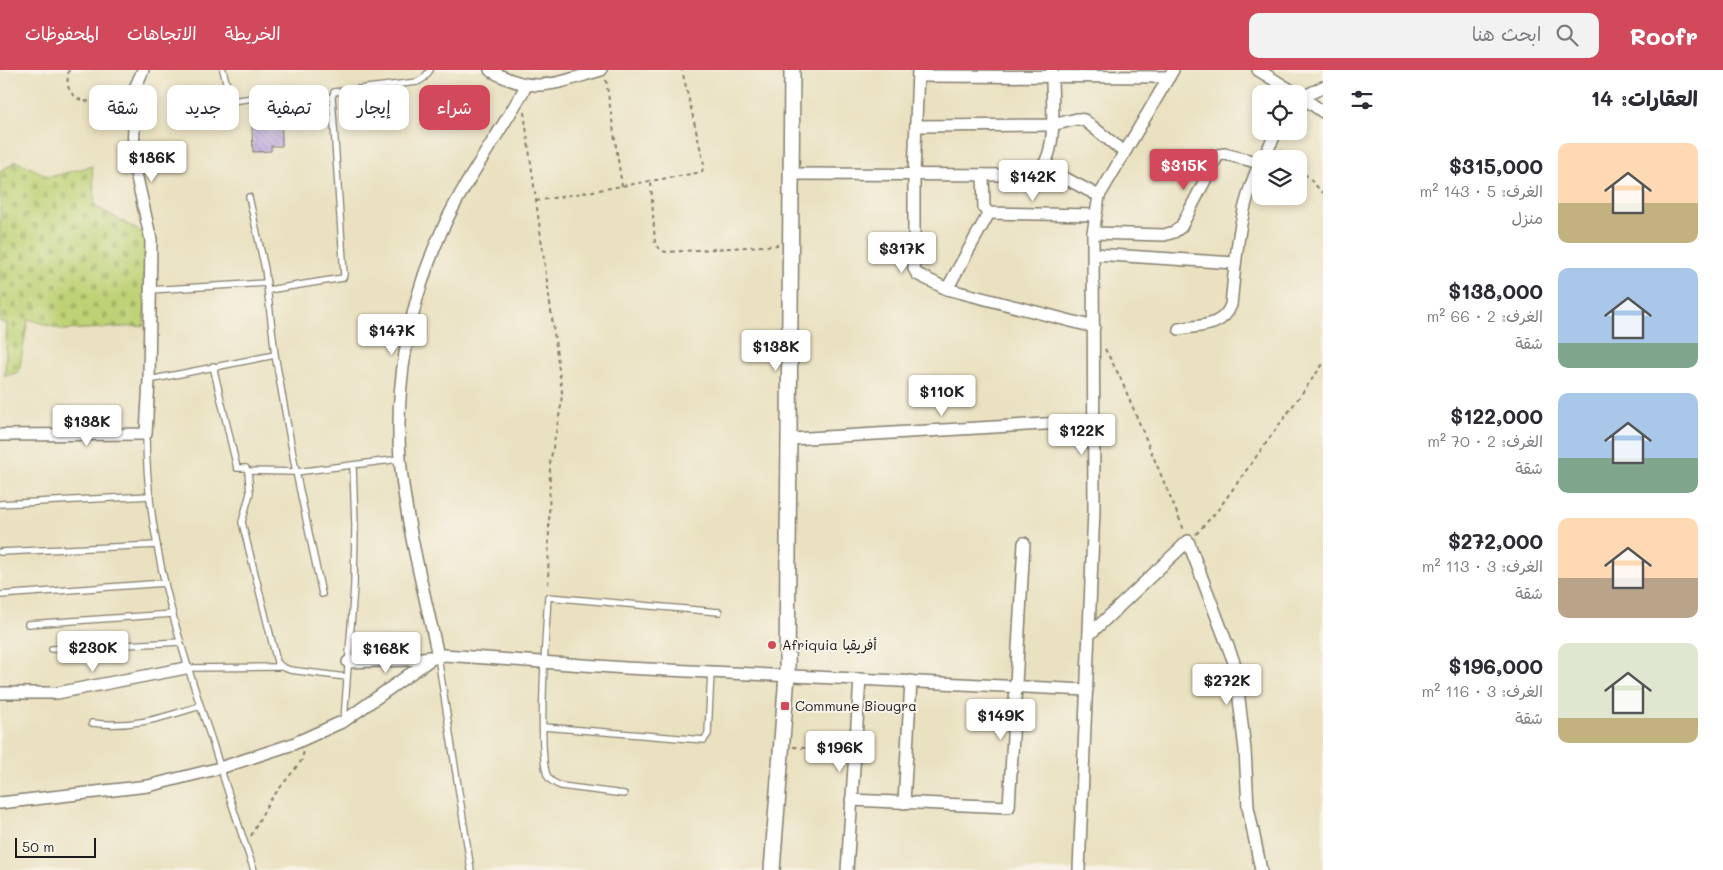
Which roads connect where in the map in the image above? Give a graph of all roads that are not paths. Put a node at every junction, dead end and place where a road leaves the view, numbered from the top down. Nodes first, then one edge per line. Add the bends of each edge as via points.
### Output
1 (144, 70) edge
2 (223, 70) edge
3 (430, 70) edge
4 (490, 70) edge
5 (792, 70) edge
6 (1258, 70) edge
7 (918, 73) edge
8 (1052, 73) edge
9 (1171, 74) edge
10 (603, 75) edge
11 (1281, 85) edge
12 (1323, 87) edge
13 (524, 90) junction
14 (1307, 94) edge
15 (249, 99) edge
16 (1307, 102) edge
17 (1323, 112) edge
18 (1052, 125) junction
19 (916, 126) junction
20 (1124, 152) junction
21 (1252, 159) edge
22 (1042, 166) junction
23 (791, 174) junction
24 (914, 174) junction
25 (983, 175) junction
26 (1252, 184) edge
27 (1099, 196) junction
28 (249, 197) dead end
29 (989, 213) junction
30 (1095, 215) junction
31 (1094, 233) junction
32 (1094, 254) junction
33 (1235, 263) junction
34 (267, 287) junction
35 (947, 289) junction
36 (149, 290) junction
37 (1094, 327) junction
38 (1179, 329) dead end
39 (275, 355) junction
40 (213, 366) junction
41 (149, 380) junction
42 (1095, 421) junction
43 (146, 434) junction
44 (0, 435) edge
45 (791, 438) junction
46 (400, 459) junction
47 (353, 466) junction
48 (248, 471) junction
49 (296, 472) junction
50 (150, 496) junction
51 (0, 504) edge
52 (1024, 543) dead end
53 (157, 545) junction
54 (0, 552) edge
55 (166, 583) junction
56 (322, 594) dead end
57 (0, 596) edge
58 (719, 612) dead end
59 (173, 614) junction
60 (28, 624) dead end
61 (1089, 635) junction
62 (180, 642) junction
63 (52, 649) dead end
64 (438, 656) junction
65 (348, 662) junction
66 (545, 662) junction
67 (282, 667) junction
68 (186, 668) junction
69 (711, 672) junction
70 (787, 675) junction
71 (346, 677) junction
72 (860, 679) junction
73 (911, 681) junction
74 (1017, 686) junction
75 (1087, 690) junction
76 (0, 693) edge
77 (200, 706) junction
78 (344, 721) junction
79 (92, 723) dead end
80 (544, 727) junction
81 (220, 768) junction
82 (624, 794) dead end
83 (851, 800) junction
84 (0, 802) edge
85 (904, 803) junction
86 (254, 870) edge
87 (471, 870) edge
88 (772, 870) edge
89 (847, 870) edge
90 (1079, 870) edge
91 (1261, 870) edge

1 - 36 street via 135,88 133,160 152,240
2 - 15 lane via 231,101
3 - 34 lane via 417,82 334,92 343,278
4 - 13 street
5 - 23 main road
6 - 11 street
7 - 8 street
7 - 19 street
8 - 9 street
8 - 18 street
9 - 20 street
10 - 13 street
12 - 14 street
13 - 46 street via 453,208 424,274 404,362 399,408
16 - 17 street
18 - 19 street
18 - 20 street via 1084,120
18 - 22 street via 1052,142 1047,161
19 - 24 street
20 - 27 street
21 - 31 street via 1218,155 1180,227 1174,232 1164,235
22 - 25 street via 1037,171 1022,175
22 - 27 street
23 - 24 street
23 - 45 main road
24 - 25 street
24 - 35 street via 914,269 920,277
25 - 29 street via 984,208
26 - 33 street
27 - 30 street
28 - 34 lane
29 - 30 street
29 - 35 street
30 - 31 street
31 - 32 street
32 - 33 street
32 - 37 street
33 - 38 street via 1231,305 1227,314 1219,322
34 - 36 lane
34 - 39 lane
35 - 37 street
36 - 41 street
37 - 42 street
39 - 40 lane
39 - 49 lane
40 - 41 lane
40 - 48 lane via 236,465
41 - 43 street
42 - 45 street
42 - 61 street
43 - 44 street
43 - 50 lane
45 - 70 main road
46 - 47 lane
46 - 64 street
47 - 49 lane
47 - 65 lane via 355,556
48 - 49 lane
48 - 67 lane via 250,493 243,527 277,662
49 - 56 lane
50 - 51 lane
50 - 53 lane
52 - 74 street
53 - 54 lane
53 - 55 lane
55 - 57 lane
55 - 59 lane
58 - 66 lane via 548,597
59 - 60 lane
59 - 62 lane
61 - 75 street
61 - 91 street via 1188,541 1235,665 1248,807
62 - 63 lane
62 - 68 lane
64 - 65 street
64 - 66 street
64 - 78 street
64 - 87 lane
65 - 71 lane
66 - 69 street
66 - 80 lane
67 - 68 lane
67 - 71 lane
68 - 76 street via 57,693
68 - 77 lane
69 - 70 street
69 - 80 lane via 708,734 704,740
70 - 72 street
70 - 88 main road
71 - 78 lane
72 - 73 street
72 - 83 street
73 - 74 street
73 - 85 street
74 - 75 street
74 - 85 street via 1009,807
75 - 90 street
77 - 79 lane via 154,721
77 - 81 lane
78 - 81 street via 306,739
80 - 82 lane via 545,769 553,783
81 - 84 street via 121,791
81 - 86 lane
83 - 85 street
83 - 89 street

